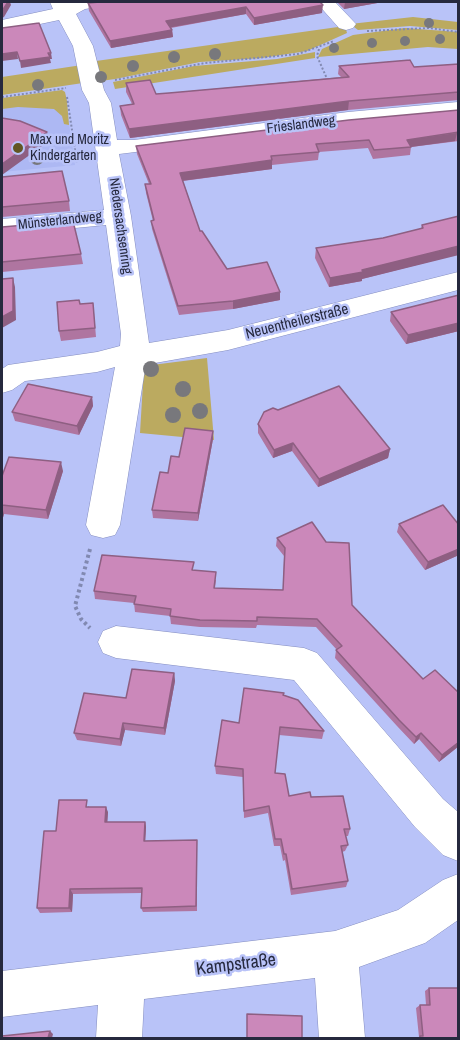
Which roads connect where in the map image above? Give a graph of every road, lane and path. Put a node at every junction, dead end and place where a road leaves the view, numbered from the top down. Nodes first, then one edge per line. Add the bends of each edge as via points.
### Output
1 (97, 2) edge
2 (325, 2) edge
3 (62, 7) edge
4 (2, 26) edge
5 (344, 31) joint
6 (365, 31) dead end
7 (459, 32) edge
8 (319, 48) junction
9 (92, 84) junction
10 (66, 88) junction
11 (2, 96) edge
12 (459, 109) edge
13 (348, 119) junction
14 (108, 147) junction
15 (77, 163) dead end
16 (118, 216) junction
17 (2, 227) edge
18 (459, 281) edge
19 (134, 352) junction
20 (2, 383) edge
21 (103, 525) joint
22 (116, 642) joint
23 (459, 840) edge
24 (459, 895) edge
25 (336, 953) junction
26 (122, 978) junction
27 (2, 994) edge
28 (119, 1038) edge
29 (342, 1038) edge

1 - 3 street
2 - 5 street
3 - 4 street via 31,21
3 - 9 street, Niedersachsenring via 83,46
5 - 8 path
6 - 7 path via 429,28
8 - 9 path via 279,57 184,66
8 - 13 path via 317,56
9 - 10 path
9 - 14 street, Niedersachsenring via 100,103
10 - 11 path
10 - 15 path
12 - 13 street, Frieslandweg
13 - 14 street, Frieslandweg via 135,147
14 - 16 street, Niedersachsenring
16 - 17 street, Münsterlandweg
16 - 19 street, Niedersachsenring via 135,334
18 - 19 street, Neuentheilerstraße via 228,340 155,353
19 - 20 street via 97,362 18,372
19 - 21 street, Niedersachsenring
21 - 22 path via 92,540 75,606 81,620 101,638
22 - 23 street via 304,665 429,813
24 - 25 street, Kampstraße via 410,928
25 - 26 street, Kampstraße
25 - 29 street
26 - 27 street, Kampstraße
26 - 28 street

